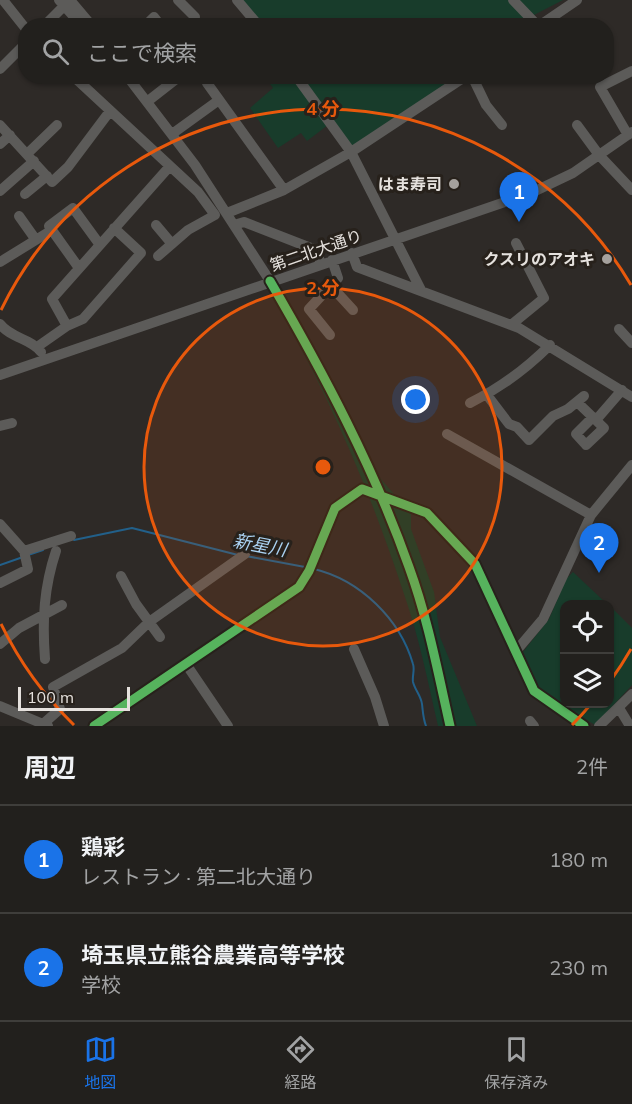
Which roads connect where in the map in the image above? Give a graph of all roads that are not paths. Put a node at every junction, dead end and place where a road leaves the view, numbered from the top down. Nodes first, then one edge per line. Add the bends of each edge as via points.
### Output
1 (3, 0) edge
2 (178, 0) edge
3 (237, 0) edge
4 (513, 0) edge
5 (577, 0) edge
6 (66, 2) edge
7 (195, 17) dead end
8 (51, 18) edge
9 (77, 18) edge
10 (83, 18) edge
11 (252, 18) edge
12 (530, 18) edge
13 (550, 18) edge
14 (18, 19) edge
15 (18, 51) edge
16 (0, 69) edge
17 (632, 71) edge
18 (614, 80) edge
19 (81, 84) edge
20 (135, 84) edge
21 (140, 84) edge
22 (170, 84) edge
23 (208, 84) edge
24 (302, 84) edge
25 (454, 84) edge
26 (476, 84) edge
27 (606, 84) edge
28 (150, 99) junction
29 (219, 100) junction
30 (110, 111) junction
31 (0, 124) edge
32 (57, 125) dead end
33 (502, 125) dead end
34 (577, 125) dead end
35 (175, 132) junction
36 (630, 133) edge
37 (10, 135) junction
38 (0, 144) edge
39 (351, 152) junction
40 (599, 155) junction
41 (31, 157) junction
42 (170, 166) junction
43 (47, 176) junction
44 (284, 190) junction
45 (632, 190) edge
46 (0, 191) edge
47 (25, 194) dead end
48 (211, 198) junction
49 (230, 211) junction
50 (19, 216) dead end
51 (156, 225) dead end
52 (234, 225) junction
53 (114, 228) junction
54 (52, 230) junction
55 (394, 239) junction
56 (36, 240) junction
57 (516, 243) dead end
58 (172, 244) junction
59 (100, 245) junction
60 (352, 253) junction
61 (158, 256) dead end
62 (0, 262) edge
63 (327, 262) junction
64 (79, 268) junction
65 (270, 281) junction
66 (331, 286) junction
67 (421, 290) junction
68 (353, 310) dead end
69 (0, 324) edge
70 (511, 325) junction
71 (67, 326) junction
72 (619, 329) dead end
73 (330, 336) dead end
74 (632, 343) edge
75 (550, 345) junction
76 (37, 347) junction
77 (43, 359) junction
78 (0, 375) edge
79 (622, 390) junction
80 (487, 395) junction
81 (632, 397) edge
82 (470, 403) dead end
83 (12, 423) dead end
84 (0, 426) edge
85 (447, 434) dead end
86 (632, 465) edge
87 (591, 515) junction
88 (0, 524) edge
89 (71, 537) dead end
90 (56, 551) dead end
91 (24, 554) junction
92 (242, 556) dead end
93 (121, 576) dead end
94 (0, 583) edge
95 (62, 605) dead end
96 (43, 615) junction
97 (149, 622) junction
98 (160, 637) dead end
99 (1, 640) edge
100 (354, 649) dead end
101 (516, 651) junction
102 (45, 659) dead end
103 (186, 664) junction
104 (632, 694) edge
105 (0, 706) edge
106 (619, 708) junction
107 (46, 725) edge
108 (94, 726) edge
109 (228, 726) edge
110 (384, 726) edge
111 (584, 726) edge
112 (599, 726) edge
113 (630, 726) edge

1 - 14 street
2 - 7 street
3 - 11 street
4 - 12 street
5 - 13 street
6 - 8 street
6 - 9 street
6 - 10 street
15 - 16 street
17 - 18 street
19 - 30 street
20 - 28 street
21 - 28 street
22 - 28 street
23 - 29 street
24 - 39 street
25 - 39 street
26 - 33 street
27 - 36 street via 600,87
28 - 35 street
29 - 35 street
29 - 44 street
30 - 42 street
30 - 43 street via 68,167 52,182
31 - 37 street
32 - 41 street
34 - 40 street
35 - 48 street
35 - 49 street
36 - 40 street, 第二北大通り
37 - 38 street
37 - 41 street
39 - 44 street
39 - 55 street
40 - 45 street
40 - 55 street, 第二北大通り via 549,185
41 - 43 street
41 - 46 street
42 - 48 street
42 - 53 street
43 - 47 street
44 - 49 street
48 - 49 street
48 - 58 street via 215,215
49 - 52 street
50 - 56 street
51 - 58 street
52 - 63 street via 244,222 316,250
52 - 65 street
53 - 59 street
53 - 71 street via 141,253 83,319
54 - 56 street
54 - 59 street via 49,226 73,208
54 - 64 street
55 - 60 street, 第二北大通り
55 - 67 street
56 - 62 street
57 - 70 street via 544,298
58 - 61 street
59 - 64 street
60 - 63 street, 第二北大通り
60 - 67 street via 357,267
63 - 65 street, 第二北大通り
63 - 66 street via 338,278
64 - 71 street via 52,299
65 - 77 street, 第二北大通り
66 - 68 street
66 - 73 street via 309,309
67 - 70 street
69 - 76 street via 12,335
70 - 75 street
71 - 76 street
72 - 74 street
75 - 79 street
75 - 80 street via 530,366
76 - 77 street
77 - 78 street, 第二北大通り
79 - 80 street via 595,419 581,399 553,416 529,440 509,424
79 - 81 street
80 - 82 street
83 - 84 street
85 - 87 street
86 - 87 street
87 - 101 street via 543,619
88 - 91 street
89 - 91 street
90 - 96 street via 47,579
91 - 94 street via 28,569
92 - 97 street
93 - 97 street
95 - 96 street
96 - 99 street
96 - 102 street
97 - 98 street
97 - 107 street via 122,648 53,687 60,709
100 - 110 street
101 - 103 street via 475,564 421,510 362,489 335,508 310,569 291,593
101 - 111 street via 534,692
103 - 108 street
103 - 109 street
104 - 106 street
105 - 107 street
106 - 112 street
106 - 113 street

